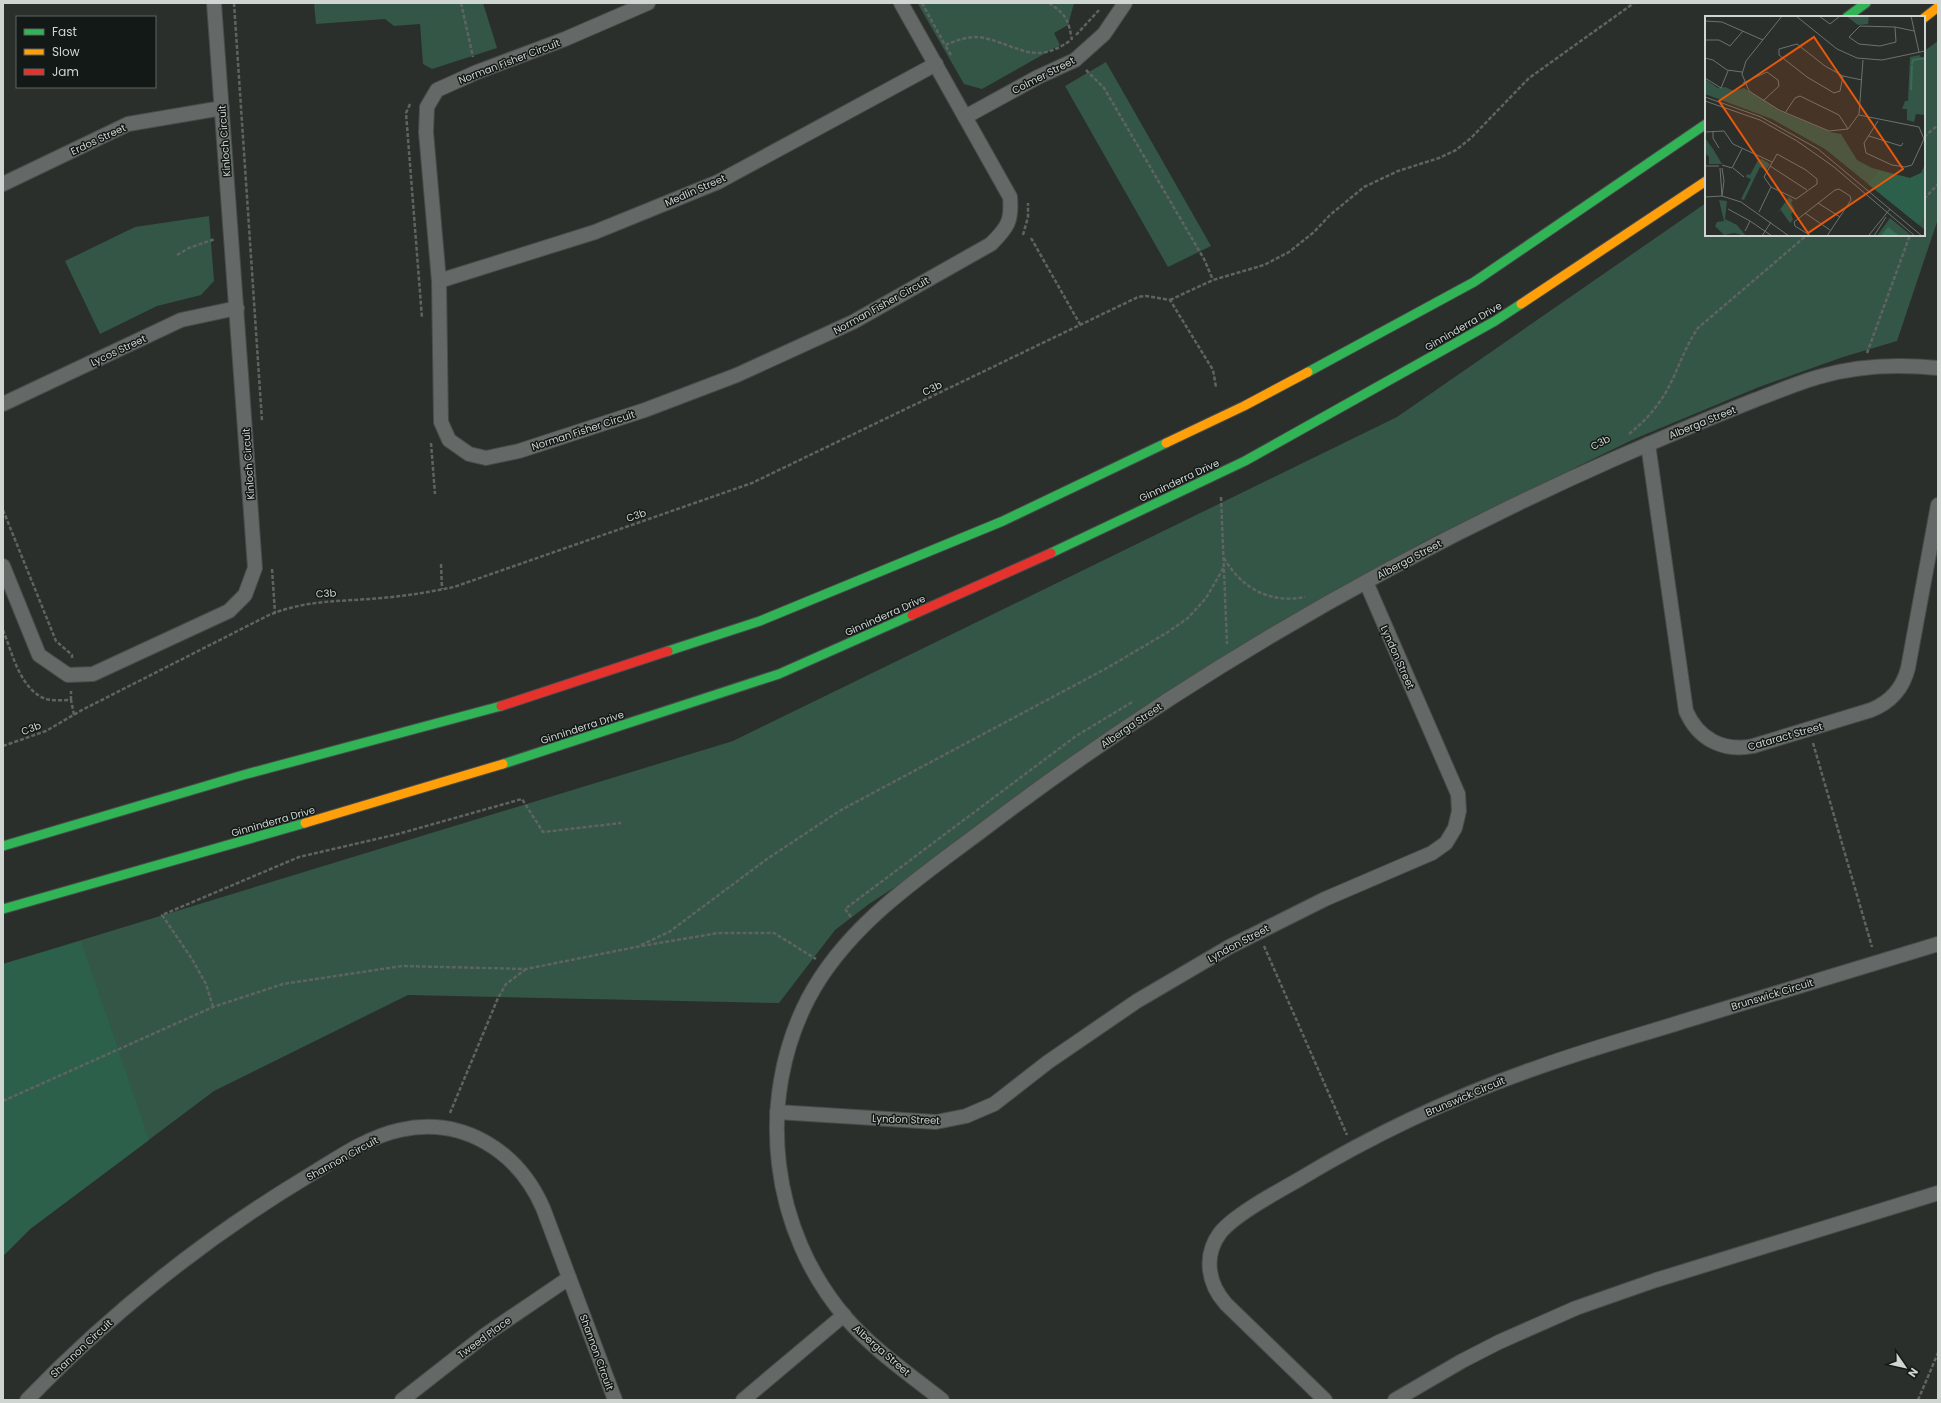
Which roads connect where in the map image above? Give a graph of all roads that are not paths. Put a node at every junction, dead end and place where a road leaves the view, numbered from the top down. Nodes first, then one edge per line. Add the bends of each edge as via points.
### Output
1 (214, 3) edge
2 (648, 3) edge
3 (901, 3) edge
4 (1125, 3) edge
5 (1866, 3) edge
6 (1938, 7) edge
7 (1848, 16) edge
8 (1925, 17) edge
9 (936, 64) junction
10 (222, 108) junction
11 (965, 116) junction
12 (1705, 125) edge
13 (1705, 182) edge
14 (3, 184) edge
15 (439, 282) junction
16 (237, 308) junction
17 (1938, 368) edge
18 (3, 404) edge
19 (1648, 444) junction
20 (1938, 504) edge
21 (3, 566) edge
22 (1366, 582) junction
23 (3, 846) edge
24 (3, 909) edge
25 (1938, 944) edge
26 (777, 1112) junction
27 (1938, 1193) edge
28 (569, 1278) junction
29 (844, 1315) junction
30 (27, 1400) edge
31 (402, 1400) edge
32 (615, 1400) edge
33 (743, 1400) edge
34 (942, 1400) edge
35 (1325, 1400) edge
36 (1396, 1400) edge

1 - 10 street, Kinloch Circuit
2 - 15 street, Norman Fisher Circuit via 437,90 427,107 426,132
3 - 9 street, Norman Fisher Circuit
4 - 11 street, Colmer Street via 1104,34 1075,60
5 - 7 main road
6 - 8 main road
9 - 11 street, Norman Fisher Circuit
9 - 15 street, Medlin Street via 718,182 595,232
10 - 14 street, Erdos Street via 128,124
10 - 16 street, Kinloch Circuit
11 - 15 street, Norman Fisher Circuit via 1010,197 1012,214 1006,229 991,244 853,322 737,375 645,410 519,451 486,458 469,454 448,440 441,422
12 - 23 main road via 1474,282 1244,406 995,524 760,621 506,704 243,775
13 - 24 main road, Ginninderra Drive via 1495,321 1245,461 1020,568 779,674 506,763 255,838
16 - 18 street, Lycos Street via 181,320
16 - 21 street, Kinloch Circuit via 255,568 245,595 230,611 93,674 68,676 39,655
17 - 19 street, Alberga Street via 1867,367 1843,371 1798,384
19 - 20 street, Cataract Street via 1684,702 1690,720 1701,734 1725,747 1753,746 1879,707 1893,697 1903,684 1908,668
19 - 22 street, Alberga Street via 1505,510
22 - 26 street, Alberga Street via 1222,666 1082,758 954,851 865,923 828,966 808,999 790,1043 779,1089
22 - 26 street, Lyndon Street via 1455,785 1459,802 1458,820 1446,842 1432,854 1325,899 1183,973 1137,1001 994,1104 966,1116 922,1122
25 - 35 street, Brunswick Circuit via 1539,1067 1448,1103 1352,1149 1233,1221 1215,1241 1209,1270 1212,1283 1220,1298
26 - 29 street, Alberga Street via 776,1137 787,1209 816,1276
27 - 36 street via 1656,1280 1576,1308 1499,1342
28 - 30 street, Shannon Circuit via 540,1203 521,1171 506,1156 479,1138 448,1129 416,1128 384,1135 325,1166 276,1196 157,1280 80,1347
28 - 31 street, Tweed Place via 485,1335
28 - 32 street, Shannon Circuit
29 - 33 street
29 - 34 street, Alberga Street via 871,1343

